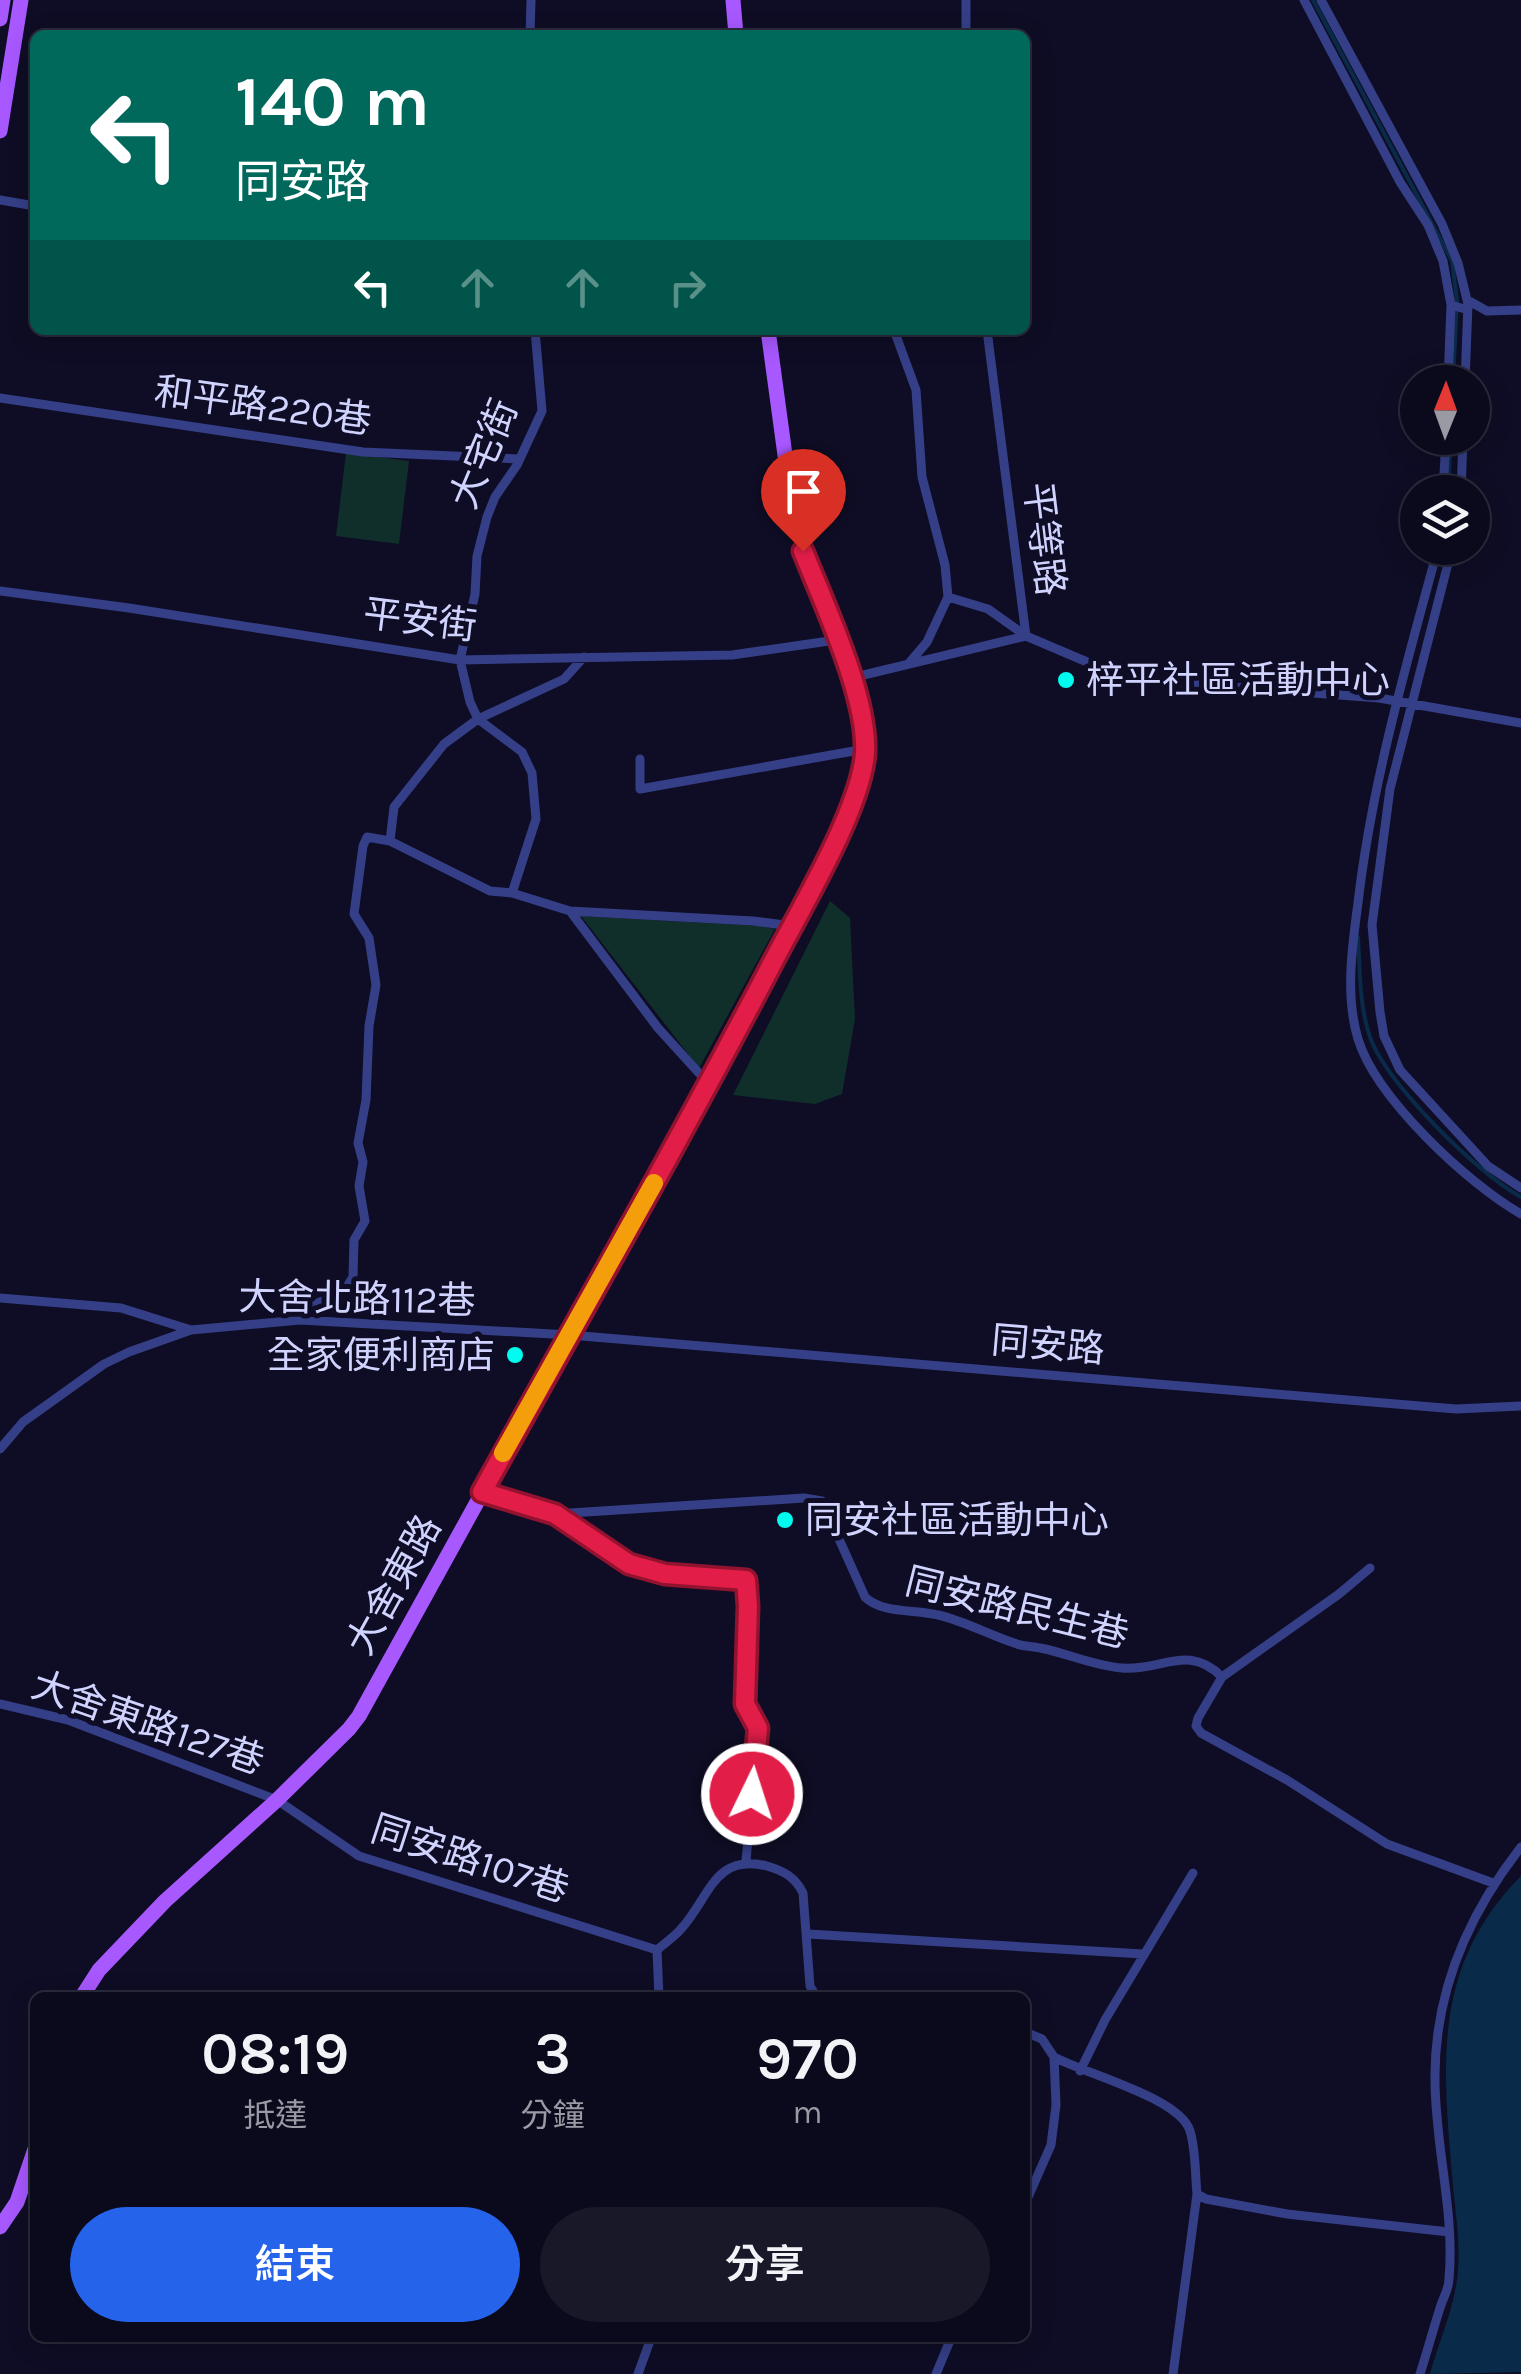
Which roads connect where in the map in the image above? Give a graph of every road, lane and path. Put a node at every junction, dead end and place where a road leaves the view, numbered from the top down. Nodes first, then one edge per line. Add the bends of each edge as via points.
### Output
1 (3, 0) edge
2 (21, 0) edge
3 (531, 0) edge
4 (732, 0) edge
5 (966, 0) edge
6 (1304, 0) edge
7 (1322, 0) edge
8 (0, 18) edge
9 (530, 30) edge
10 (735, 30) edge
11 (966, 30) edge
12 (1344, 55) junction
13 (0, 131) edge
14 (0, 200) edge
15 (30, 205) edge
16 (1460, 307) junction
17 (1521, 310) edge
18 (535, 335) edge
19 (769, 335) edge
20 (896, 335) edge
21 (988, 335) edge
22 (1451, 365) edge
23 (1464, 365) edge
24 (0, 398) edge
25 (520, 459) junction
26 (1433, 565) edge
27 (1448, 565) edge
28 (0, 592) edge
29 (948, 597) junction
30 (1026, 636) junction
31 (836, 640) junction
32 (584, 657) junction
33 (460, 660) junction
34 (910, 662) junction
35 (850, 678) junction
36 (1396, 701) junction
37 (1412, 703) junction
38 (478, 719) junction
39 (1521, 722) edge
40 (865, 749) junction
41 (640, 760) dead end
42 (390, 841) junction
43 (512, 893) junction
44 (570, 911) junction
45 (792, 926) junction
46 (708, 1083) junction
47 (1521, 1188) edge
48 (1521, 1214) edge
49 (0, 1298) edge
50 (300, 1320) junction
51 (191, 1330) junction
52 (570, 1336) junction
53 (1521, 1406) edge
54 (0, 1448) edge
55 (482, 1492) junction
56 (555, 1514) junction
57 (1370, 1568) dead end
58 (1222, 1677) junction
59 (0, 1704) edge
60 (276, 1800) junction
61 (1521, 1848) edge
62 (746, 1861) junction
63 (1192, 1873) dead end
64 (1493, 1883) junction
65 (808, 1934) junction
66 (657, 1950) junction
67 (1143, 1954) junction
68 (85, 1992) edge
69 (659, 1992) edge
70 (814, 1992) edge
71 (1030, 2034) edge
72 (1054, 2058) junction
73 (1080, 2071) junction
74 (30, 2164) edge
75 (1030, 2192) edge
76 (1197, 2194) junction
77 (0, 2227) edge
78 (1450, 2232) junction
79 (649, 2342) edge
80 (949, 2342) edge
81 (638, 2374) edge
82 (936, 2374) edge
83 (1173, 2374) edge
84 (1420, 2374) edge

1 - 8 main road
2 - 13 main road
3 - 9 street
4 - 10 main road
5 - 11 street
6 - 12 street
7 - 12 street
12 - 16 street via 1400,182 1428,225
12 - 16 street via 1442,224 1458,263
14 - 15 street
16 - 17 street
16 - 22 street
16 - 23 street
18 - 25 street, 大宅街 via 542,412
19 - 31 main road via 792,514
20 - 29 street via 916,390 922,477
21 - 30 street, 平等路
24 - 25 street, 和平路220巷 via 363,452
25 - 33 street, 大宅街 via 487,517
26 - 36 street
27 - 37 street
28 - 33 street, 平安街
29 - 30 street via 988,608
29 - 34 street
30 - 34 street, 平等路
30 - 36 street via 1127,679
31 - 32 street, 平安街 via 732,656
31 - 35 main road
32 - 33 street, 平安街
32 - 38 street via 564,679
33 - 38 street
34 - 35 street, 平等路
35 - 40 main road
36 - 37 street
36 - 48 street via 1376,778 1356,917 1352,996 1358,1038 1376,1078 1445,1156
37 - 39 street
37 - 47 street via 1390,788 1373,905 1384,1036 1400,1070 1488,1166
38 - 42 street via 444,744 394,807
38 - 43 street via 522,752 534,783 536,818
40 - 41 street via 640,788
40 - 45 main road, 大舍東路 via 851,804
42 - 43 street via 471,884
42 - 50 street via 368,837 363,846 354,914 370,938 376,985 358,1144 365,1221 342,1294 315,1304
43 - 44 street
44 - 45 street
44 - 46 street
45 - 46 main road, 大舍東路
46 - 52 main road, 大舍東路
49 - 51 street via 121,1308
50 - 51 street, 大舍北路112巷
50 - 52 street, 大舍北路112巷
51 - 54 street, 大舍北路112巷 via 104,1364 23,1422
52 - 53 street, 同安路 via 1456,1410
52 - 55 main road, 大舍東路
55 - 56 street
55 - 60 main road, 大舍東路 via 359,1716
56 - 58 street, 同安路民生巷 via 822,1500 875,1605 939,1615 1022,1646 1106,1666 1198,1659
56 - 62 street via 629,1564 748,1584 745,1704 758,1728
57 - 58 street
58 - 64 street via 1198,1718 1200,1733 1387,1844
59 - 60 street, 大舍東路127巷 via 68,1720
60 - 66 street, 同安路107巷 via 359,1856
60 - 68 main road, 大舍東路 via 164,1902
61 - 64 street
62 - 65 street via 796,1880
62 - 66 street via 724,1870
63 - 67 street
64 - 78 street via 1448,1979 1436,2046
65 - 67 street
65 - 70 street
66 - 69 street
67 - 73 street
71 - 72 street
72 - 73 street
72 - 75 street via 1051,2144
73 - 76 street via 1137,2090 1184,2119
74 - 77 main road
76 - 78 street via 1287,2214
76 - 83 street
78 - 84 street via 1449,2284
79 - 81 street
80 - 82 street

